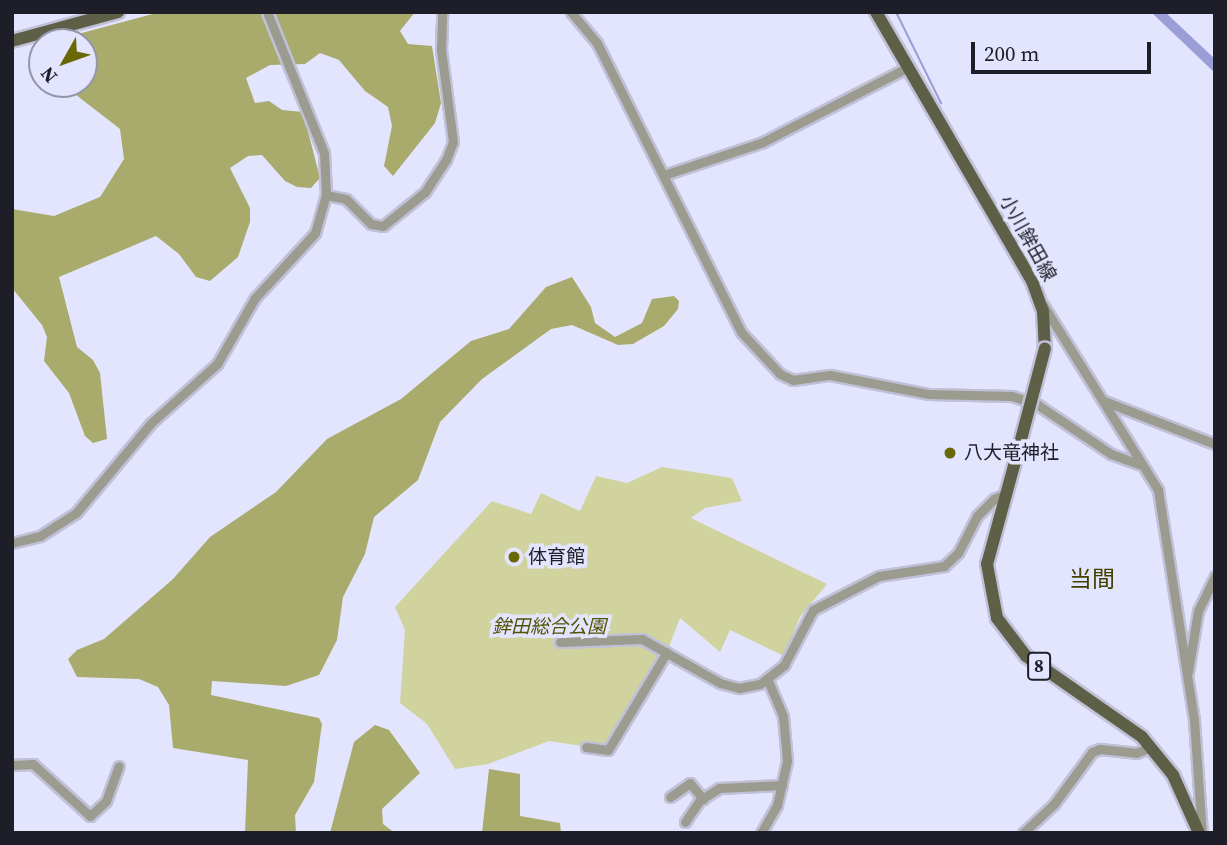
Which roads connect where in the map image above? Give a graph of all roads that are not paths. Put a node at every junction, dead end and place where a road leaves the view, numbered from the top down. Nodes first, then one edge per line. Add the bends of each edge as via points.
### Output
1 (118, 12) edge
2 (267, 12) edge
3 (442, 12) edge
4 (571, 12) edge
5 (876, 12) edge
6 (12, 41) edge
7 (908, 67) junction
8 (664, 175) junction
9 (326, 195) junction
10 (1041, 302) junction
11 (1104, 401) junction
12 (1215, 444) edge
13 (1139, 464) junction
14 (1006, 494) junction
15 (12, 543) edge
16 (1215, 576) edge
17 (560, 642) dead end
18 (667, 652) junction
19 (1186, 676) junction
20 (768, 681) junction
21 (586, 747) dead end
22 (1152, 747) junction
23 (12, 765) edge
24 (119, 766) dead end
25 (782, 785) junction
26 (670, 797) dead end
27 (702, 799) junction
28 (685, 822) dead end
29 (761, 833) edge
30 (1023, 833) edge
31 (1200, 833) edge

1 - 6 main road
2 - 9 street via 324,153
3 - 9 street via 441,49 453,142 446,160 425,192 383,226 371,224 346,199
4 - 8 street via 597,43
5 - 7 main road, 小川鉾田線 / 8
7 - 8 street via 763,142
7 - 10 main road, 小川鉾田線 / 8
8 - 13 street via 741,332 780,374 793,380 830,375 929,394 1013,396 1038,405 1111,454
9 - 15 street via 315,233 255,298 212,369 151,424 76,513 40,536
10 - 11 street
10 - 14 main road, 小川鉾田線 / 8, bridge via 1045,348
11 - 12 street
11 - 13 street
13 - 19 street via 1156,484 1162,503 1171,597
14 - 20 street via 977,516 958,553 944,566 879,576 813,610 784,665
14 - 22 main road, 小川鉾田線 / 8 via 987,574 1001,626 1026,656 1123,721
16 - 19 street via 1198,611
17 - 18 street via 632,638
18 - 20 street via 730,686
18 - 21 street via 608,750
19 - 31 street
20 - 25 street via 785,728
22 - 30 street via 1136,753 1100,748 1092,752 1049,810
22 - 31 main road, 小川鉾田線 / 8 via 1180,786
23 - 24 street via 33,764 90,816 106,801
25 - 27 street via 729,784
25 - 29 street
26 - 27 street via 690,783
27 - 28 street

